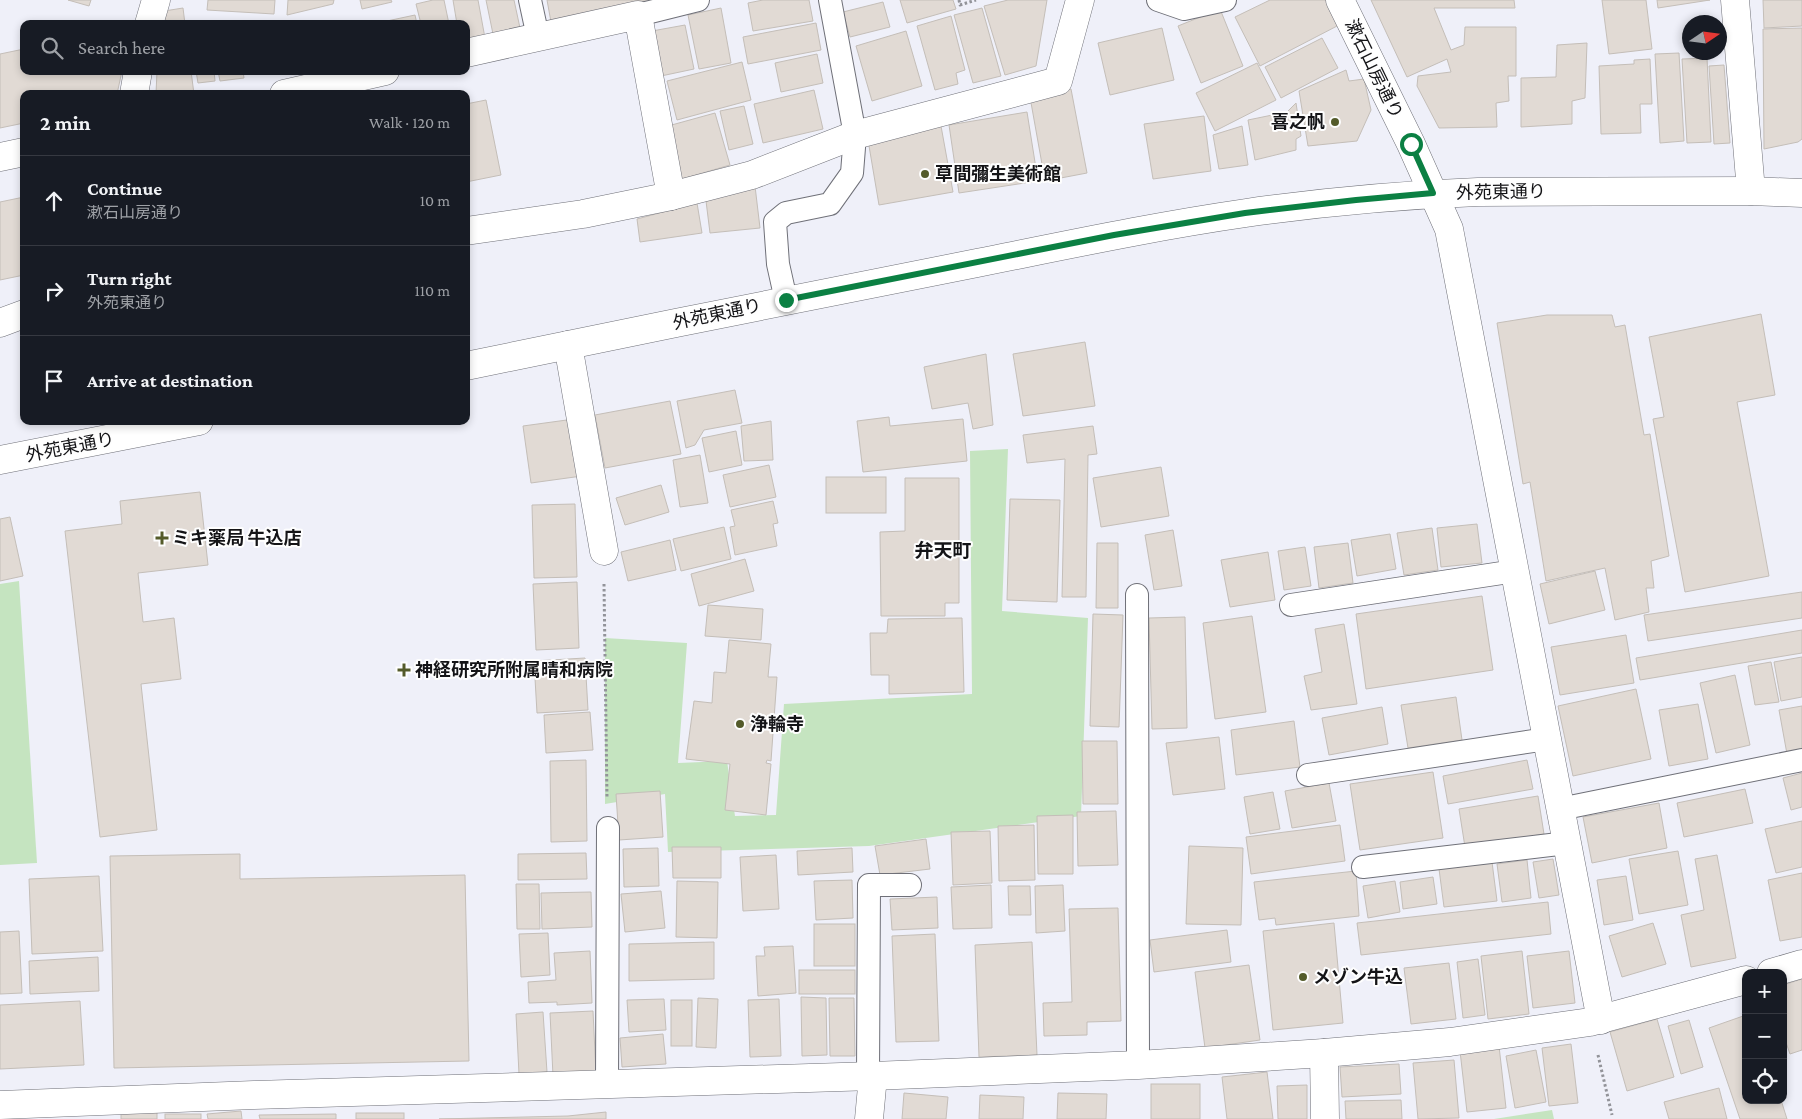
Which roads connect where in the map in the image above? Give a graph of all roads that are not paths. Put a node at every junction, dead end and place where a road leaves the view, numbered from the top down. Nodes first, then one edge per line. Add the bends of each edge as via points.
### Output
1 (156, 0) edge
2 (530, 0) edge
3 (698, 0) edge
4 (830, 0) edge
5 (1080, 0) edge
6 (1158, 0) edge
7 (1225, 0) edge
8 (1340, 0) edge
9 (1735, 0) edge
10 (638, 15) junction
11 (150, 20) edge
12 (538, 37) junction
13 (470, 52) edge
14 (137, 75) edge
15 (367, 75) edge
16 (135, 90) edge
17 (302, 90) edge
18 (854, 134) junction
19 (20, 153) edge
20 (0, 157) edge
21 (1752, 191) junction
22 (1433, 193) junction
23 (1802, 193) edge
24 (672, 196) junction
25 (470, 230) edge
26 (786, 300) junction
27 (20, 315) edge
28 (0, 322) edge
29 (568, 345) junction
30 (470, 365) edge
31 (179, 425) edge
32 (0, 460) edge
33 (604, 551) road end
34 (1514, 571) junction
35 (1137, 595) dead end
36 (1291, 605) dead end
37 (1547, 739) junction
38 (1802, 760) edge
39 (1308, 775) dead end
40 (1560, 809) junction
41 (608, 828) road end
42 (1567, 843) junction
43 (1363, 867) dead end
44 (910, 886) dead end
45 (1802, 964) edge
46 (1785, 969) edge
47 (1742, 981) edge
48 (1595, 1021) junction
49 (1324, 1053) junction
50 (1138, 1065) junction
51 (871, 1076) junction
52 (606, 1084) junction
53 (0, 1105) edge
54 (253, 1107) edge
55 (869, 1119) edge
56 (1325, 1119) edge

1 - 11 street
2 - 12 lane
3 - 10 lane
4 - 18 lane
5 - 18 street via 1058,81
6 - 7 lane via 1184,9
8 - 22 street, 漱石山房通り
9 - 21 street
10 - 12 street
10 - 24 street
12 - 13 street
14 - 16 street
15 - 17 street
18 - 24 street via 752,175
18 - 26 lane via 852,173 830,204 786,213 776,222 778,264
19 - 20 street
21 - 22 street, 外苑東通り
21 - 23 street, 外苑東通り
22 - 26 street, 外苑東通り via 1245,213 1114,235
22 - 34 street, 漱石山房通り via 1449,230
24 - 25 street via 583,214
26 - 29 street, 外苑東通り
27 - 28 street
29 - 30 street, 外苑東通り
29 - 33 street
31 - 32 street, 外苑東通り
34 - 36 lane
34 - 37 street, 漱石山房通り
35 - 50 lane
37 - 39 lane
37 - 40 street, 漱石山房通り
38 - 40 lane
40 - 42 street, 漱石山房通り
41 - 52 lane
42 - 43 lane
42 - 48 street, 漱石山房通り
44 - 51 lane via 869,885
45 - 46 street
47 - 48 street
48 - 49 street via 1450,1042
49 - 50 street
49 - 56 street
50 - 51 street
51 - 52 street
51 - 55 street
52 - 54 street
53 - 54 street

